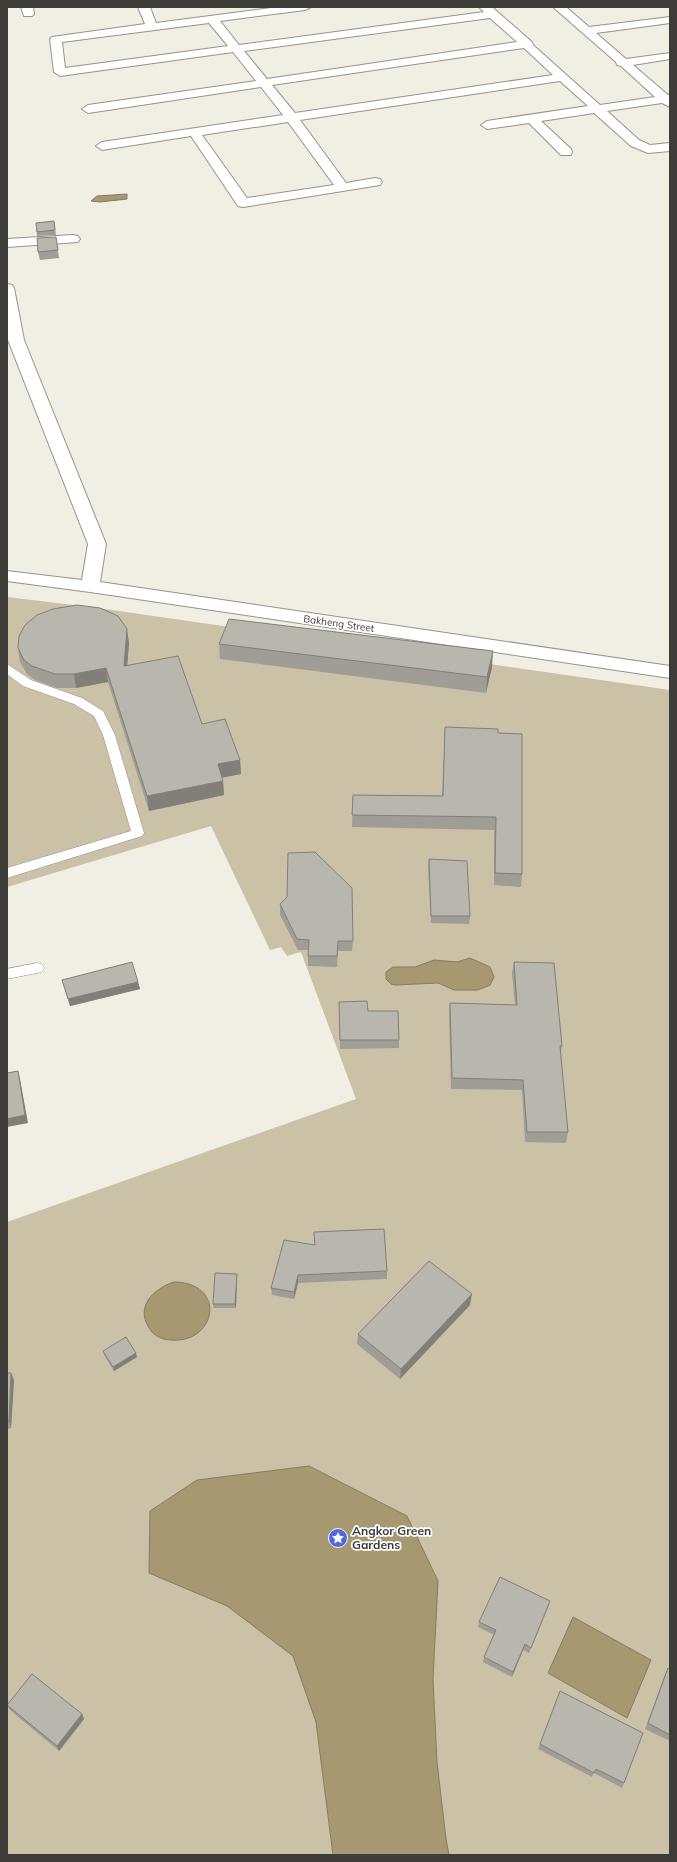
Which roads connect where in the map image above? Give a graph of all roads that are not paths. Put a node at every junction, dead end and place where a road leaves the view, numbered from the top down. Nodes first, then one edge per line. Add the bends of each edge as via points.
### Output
1 (144, 7) edge
2 (306, 7) edge
3 (559, 7) edge
4 (489, 10) edge
5 (212, 19) junction
6 (670, 20) edge
7 (152, 28) junction
8 (586, 31) junction
9 (528, 44) junction
10 (235, 49) junction
11 (670, 56) edge
12 (621, 62) junction
13 (562, 77) junction
14 (264, 84) junction
15 (668, 100) edge
16 (596, 108) junction
17 (88, 109) dead end
18 (292, 118) junction
19 (531, 118) junction
20 (487, 125) dead end
21 (194, 132) junction
22 (102, 146) dead end
23 (670, 147) edge
24 (566, 152) dead end
25 (375, 182) dead end
26 (342, 187) junction
27 (72, 239) dead end
28 (7, 243) edge
29 (7, 288) edge
30 (7, 576) edge
31 (90, 586) junction
32 (7, 668) edge
33 (670, 672) edge
34 (7, 873) edge
35 (37, 968) dead end
36 (7, 974) edge

1 - 7 street
2 - 5 street
3 - 8 street
4 - 9 street
4 - 10 street
5 - 7 street
5 - 10 street
6 - 8 street
7 - 10 street via 56,39 60,72
8 - 12 street
9 - 13 street
9 - 14 street
10 - 14 street
11 - 12 street
12 - 15 street
13 - 16 street
13 - 18 street
14 - 17 street
14 - 18 street
15 - 16 street
16 - 19 street
16 - 23 street via 640,147
18 - 21 street
18 - 26 street
19 - 20 street
19 - 24 street
21 - 22 street
21 - 26 street via 243,203
25 - 26 street
27 - 28 street
29 - 31 street via 16,340 97,544
30 - 31 street, Bakheng Street
31 - 33 street, Bakheng Street
32 - 34 lane via 27,683 78,701 99,714 109,735 138,833
35 - 36 lane

